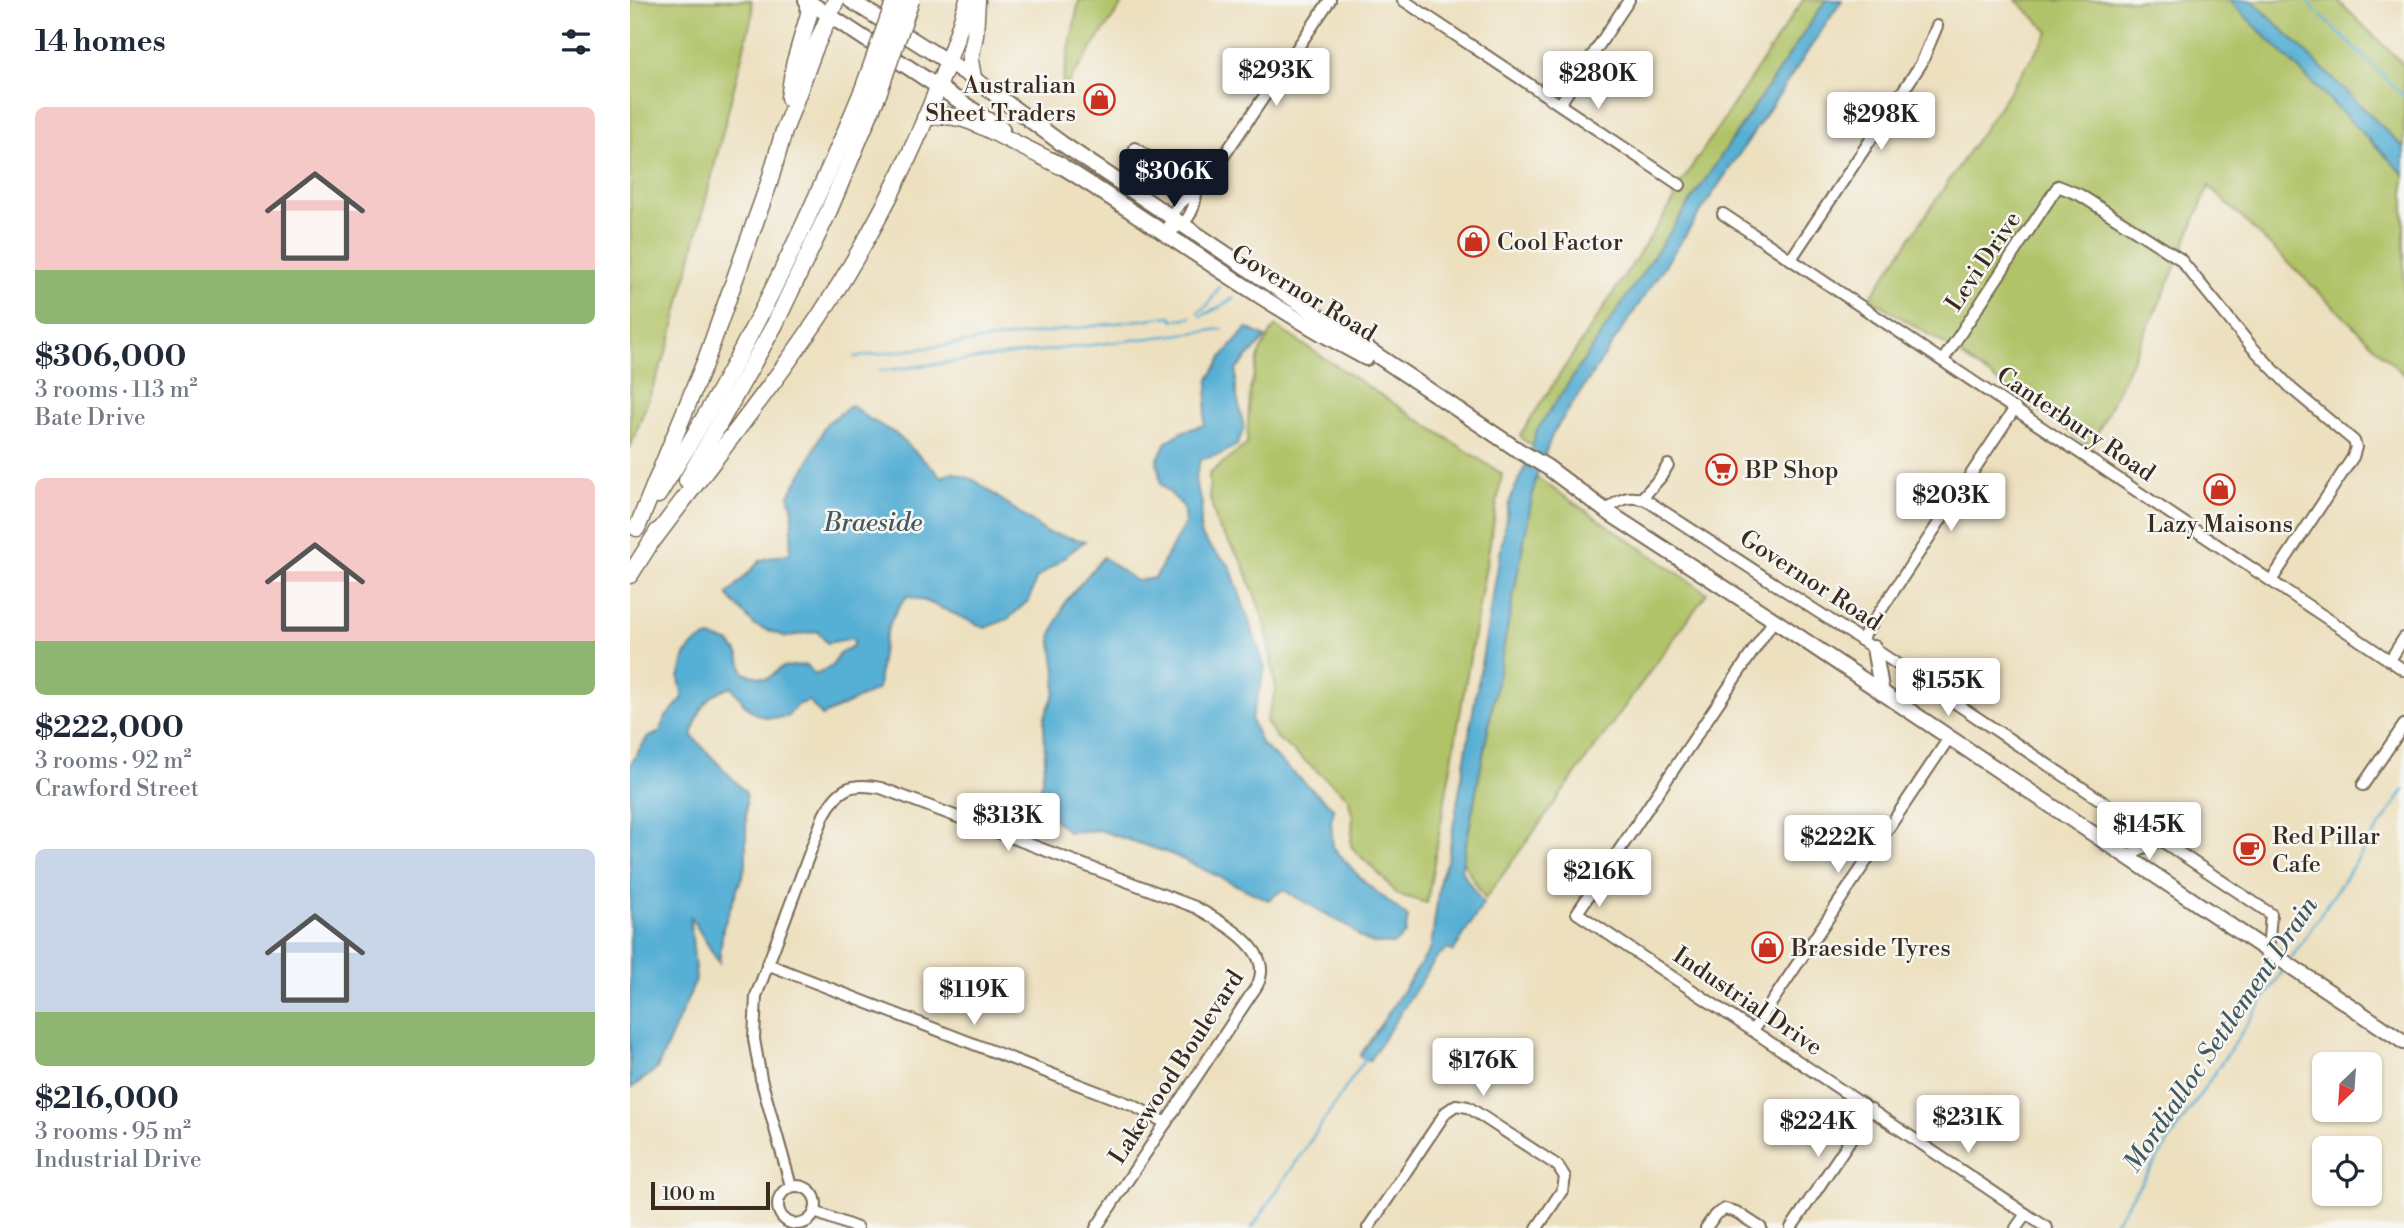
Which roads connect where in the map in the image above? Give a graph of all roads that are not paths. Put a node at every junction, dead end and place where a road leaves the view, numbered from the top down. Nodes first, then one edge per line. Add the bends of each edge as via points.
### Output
1 (836, 0) edge
2 (850, 0) edge
3 (895, 0) edge
4 (911, 0) edge
5 (968, 0) edge
6 (977, 0) edge
7 (1329, 0) edge
8 (1403, 0) edge
9 (1629, 0) edge
10 (807, 1) edge
11 (829, 17) junction
12 (1937, 26) dead end
13 (947, 62) junction
14 (973, 78) junction
15 (937, 88) junction
16 (871, 91) junction
17 (1560, 104) junction
18 (925, 118) junction
19 (784, 131) junction
20 (1135, 148) dead end
21 (1061, 166) junction
22 (1680, 185) dead end
23 (1197, 192) junction
24 (1723, 214) dead end
25 (1176, 221) junction
26 (1167, 233) junction
27 (1791, 259) junction
28 (1943, 360) junction
29 (1429, 391) junction
30 (2015, 408) junction
31 (1668, 465) dead end
32 (1660, 478) junction
33 (1641, 499) junction
34 (1653, 504) junction
35 (1606, 511) junction
36 (633, 533) edge
37 (654, 539) junction
38 (630, 575) edge
39 (2272, 581) junction
40 (1774, 620) junction
41 (2404, 638) edge
42 (1867, 644) junction
43 (2390, 660) junction
44 (2404, 670) edge
45 (1882, 693) junction
46 (2404, 725) edge
47 (1949, 737) junction
48 (2363, 785) dead end
49 (2160, 840) junction
50 (2126, 856) junction
51 (2268, 951) junction
52 (767, 964) junction
53 (1753, 1030) junction
54 (2404, 1042) edge
55 (1871, 1109) junction
56 (1166, 1123) junction
57 (791, 1186) junction
58 (815, 1212) junction
59 (2026, 1214) junction
60 (788, 1225) edge
61 (857, 1228) edge
62 (1096, 1228) edge
63 (1368, 1228) edge
64 (1537, 1228) edge
65 (1706, 1228) edge
66 (1761, 1228) edge
67 (1791, 1228) edge
68 (2016, 1228) edge
69 (2047, 1228) edge

1 - 11 highway
2 - 13 main road, Governor Road
3 - 16 highway, bridge
4 - 16 highway, bridge
5 - 13 highway
6 - 14 highway via 970,60
7 - 23 street
8 - 17 street
9 - 17 street
10 - 11 main road, Governor Road
10 - 19 highway via 808,17 794,65
11 - 15 main road, Governor Road
11 - 19 highway
12 - 27 street via 1921,64
13 - 14 main road, Governor Road
13 - 15 highway
14 - 25 main road, Governor Road
15 - 18 highway
15 - 21 main road, Governor Road
16 - 36 highway via 764,310 695,435
16 - 37 highway via 827,215 775,324
17 - 22 street
18 - 21 highway via 951,115 971,121
18 - 37 highway via 878,217 819,316
19 - 36 highway via 707,357
20 - 23 street
21 - 26 main road, Governor Road
23 - 25 street via 1183,199
24 - 27 street, Canterbury Road
25 - 26 street
25 - 29 main road, Governor Road
26 - 29 main road, Governor Road via 1287,314
27 - 28 street, Canterbury Road
28 - 30 street, Canterbury Road
28 - 39 street, Levi Drive via 2058,186 2080,195 2180,259 2292,389 2354,440 2353,457
29 - 35 main road, Governor Road
30 - 39 street, Canterbury Road
30 - 42 street
31 - 32 street
32 - 33 street
32 - 34 street
33 - 34 street, Governor Road
33 - 35 street via 1625,497
34 - 42 street, Governor Road
35 - 40 main road, Governor Road
37 - 38 highway
39 - 43 street, Canterbury Road
40 - 45 main road, Governor Road
40 - 53 street, Industrial Drive via 1577,913
41 - 43 street
42 - 45 main road
42 - 49 street, Governor Road
43 - 44 street, Canterbury Road
45 - 47 main road, Governor Road
46 - 48 street
47 - 50 main road, Governor Road
47 - 53 street
49 - 50 street
49 - 51 street, Governor Road via 2271,914
50 - 51 main road, Governor Road
51 - 54 main road, Governor Road
52 - 56 street via 1134,1106
52 - 56 street, Lakewood Boulevard via 833,798 847,787 863,784 1195,907 1250,946 1260,961 1260,978
52 - 57 street, Lakewood Boulevard via 756,996 754,1039
53 - 55 street, Industrial Drive
55 - 59 street, Industrial Drive
55 - 67 street
56 - 62 street, Lakewood Boulevard
57 - 58 street via 813,1193
57 - 60 street via 781,1194 778,1205
58 - 60 street via 805,1223
58 - 61 street
59 - 68 street
59 - 69 street, Industrial Drive
63 - 64 street via 1446,1112 1456,1105 1468,1107 1558,1166 1564,1177 1563,1189
65 - 66 street via 1725,1209

